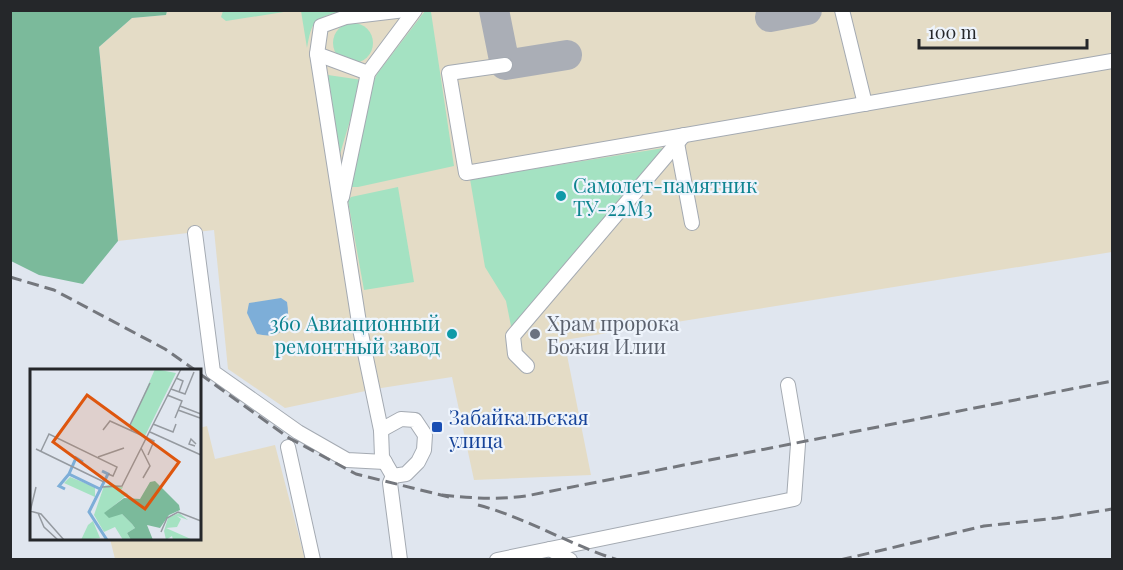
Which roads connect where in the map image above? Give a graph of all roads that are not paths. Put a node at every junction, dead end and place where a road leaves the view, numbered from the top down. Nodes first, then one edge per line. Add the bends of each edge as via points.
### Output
1 (405, 10) edge
2 (415, 10) edge
3 (842, 10) edge
4 (316, 54) junction
5 (1113, 61) edge
6 (505, 65) dead end
7 (368, 73) junction
8 (865, 104) junction
9 (680, 139) junction
10 (340, 206) junction
11 (692, 223) dead end
12 (195, 233) dead end
13 (526, 366) dead end
14 (788, 385) dead end
15 (381, 430) junction
16 (288, 447) dead end
17 (385, 462) junction
18 (393, 476) junction
19 (550, 549) junction
20 (313, 560) edge
21 (400, 560) edge
22 (497, 560) edge
23 (570, 560) edge

1 - 4 street via 346,17 321,26
2 - 7 street
3 - 8 street
4 - 7 street
4 - 10 street
5 - 8 street
6 - 9 street via 449,74 466,173
7 - 10 street
8 - 9 street
9 - 11 street
9 - 13 street via 513,336 515,354
10 - 15 street
12 - 17 street via 213,372 298,432 347,460
14 - 19 street via 798,444 794,499
15 - 17 street
15 - 18 street via 401,419 415,420 425,435 418,462 406,474
16 - 20 street
17 - 18 street
18 - 21 street via 390,483
19 - 22 street
19 - 23 street

